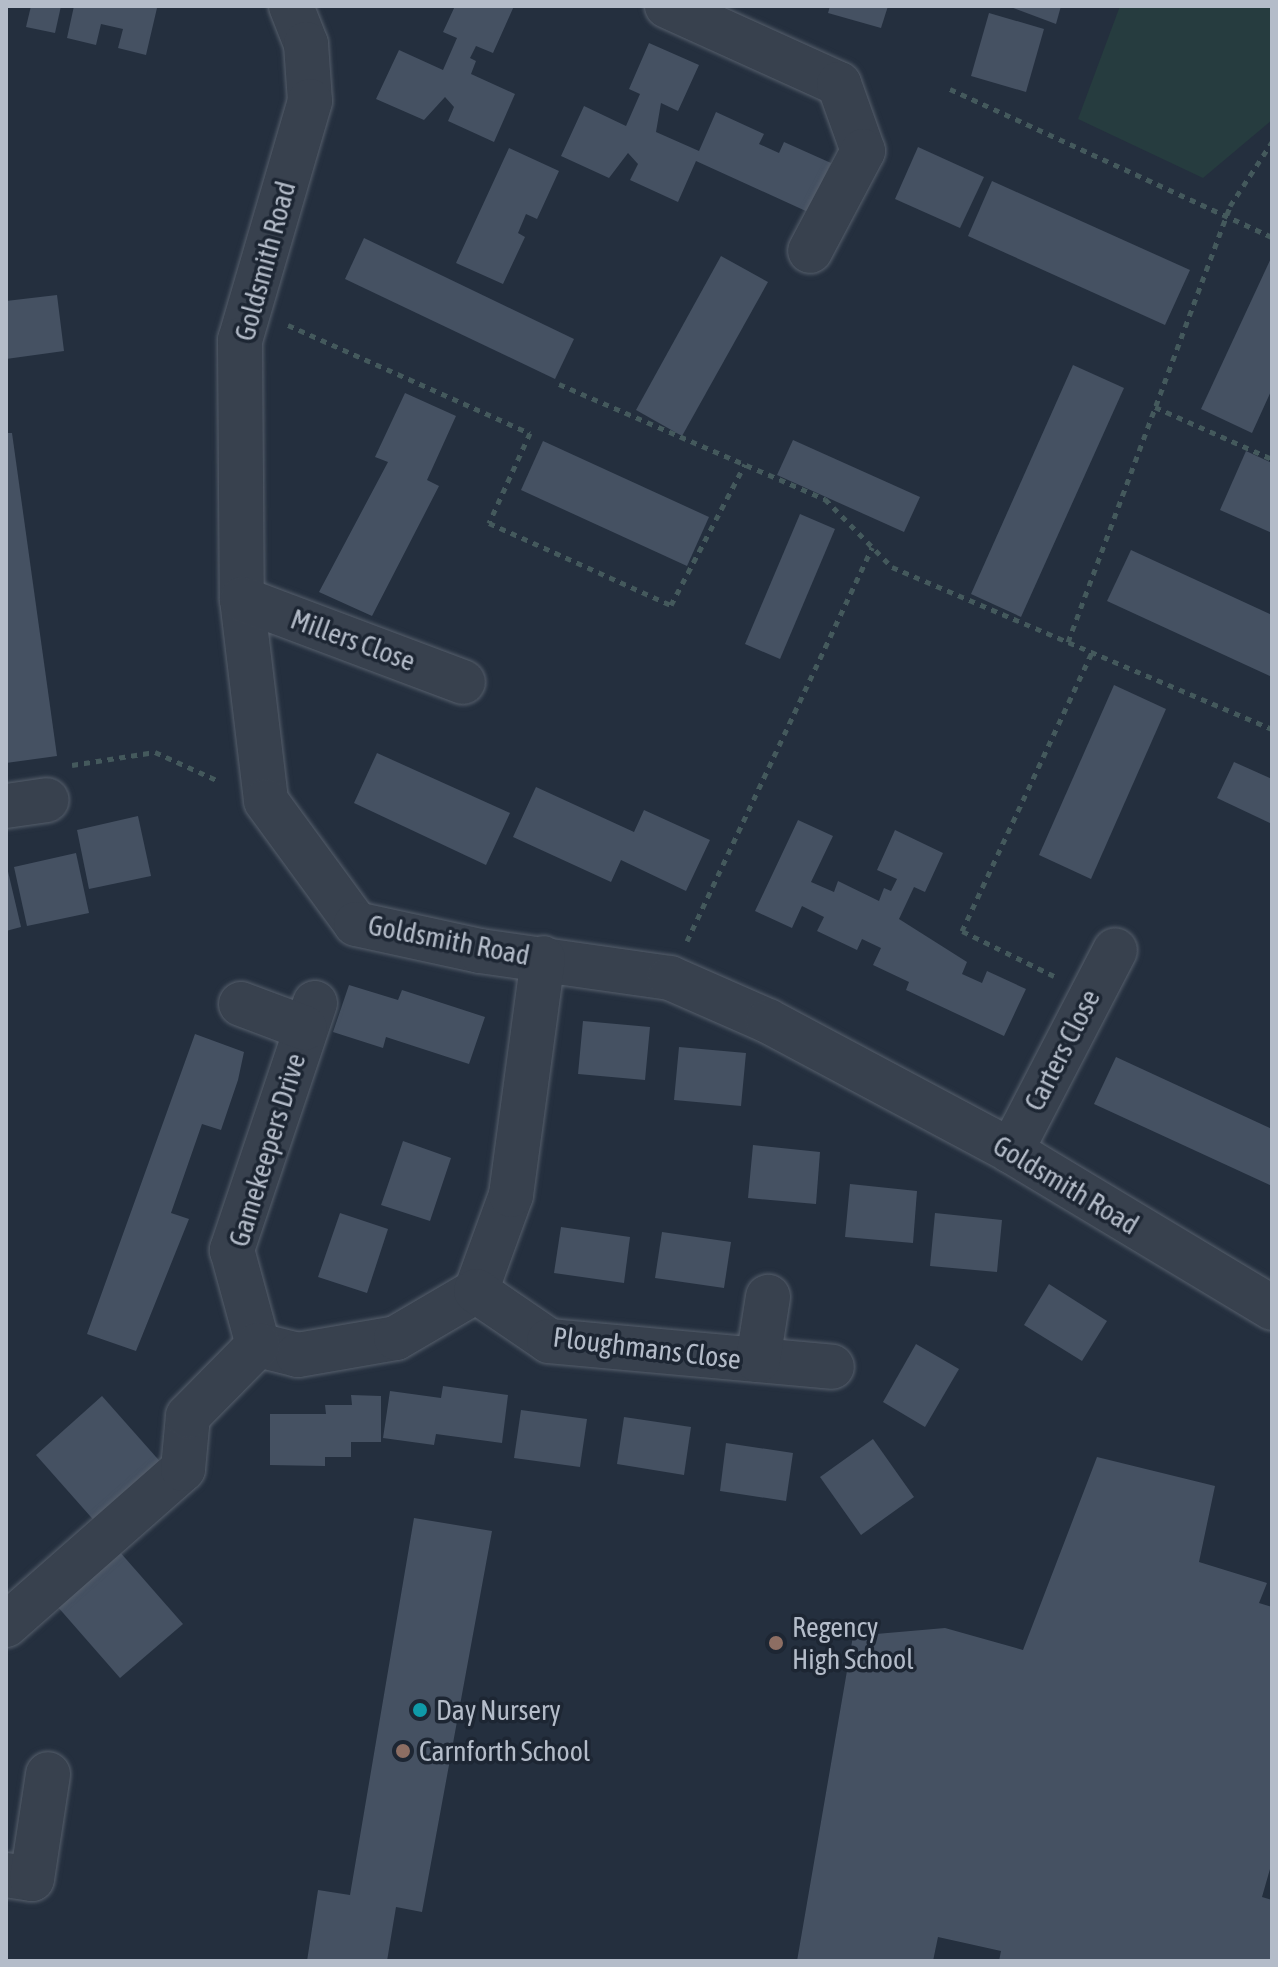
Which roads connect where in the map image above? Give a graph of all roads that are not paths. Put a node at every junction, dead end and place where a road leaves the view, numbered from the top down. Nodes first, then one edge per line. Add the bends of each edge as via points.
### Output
1 (291, 6) edge
2 (667, 6) edge
3 (810, 251) dead end
4 (242, 599) junction
5 (463, 682) dead end
6 (1115, 950) dead end
7 (543, 958) junction
8 (241, 1004) dead end
9 (1011, 1151) junction
10 (476, 1291) junction
11 (768, 1297) dead end
12 (1272, 1308) edge
13 (258, 1345) junction
14 (758, 1360) junction
15 (832, 1367) dead end
16 (6, 1625) edge
17 (48, 1774) dead end
18 (6, 1875) edge

1 - 4 street, Goldsmith Road via 306,44 310,101 240,340
2 - 3 street via 839,84 863,151
4 - 5 street, Millers Close
4 - 7 street, Goldsmith Road via 266,801 356,924
6 - 9 street, Carters Close
7 - 9 street, Goldsmith Road via 670,978 768,1021
7 - 10 street via 511,1195
8 - 13 street, Gamekeepers Drive via 310,1016 232,1250
9 - 12 street, Goldsmith Road
10 - 13 street via 396,1338 298,1355
10 - 14 street, Ploughmans Close via 549,1341
11 - 14 street
13 - 16 street via 188,1416 183,1469
14 - 15 street, Ploughmans Close
17 - 18 street via 32,1879

